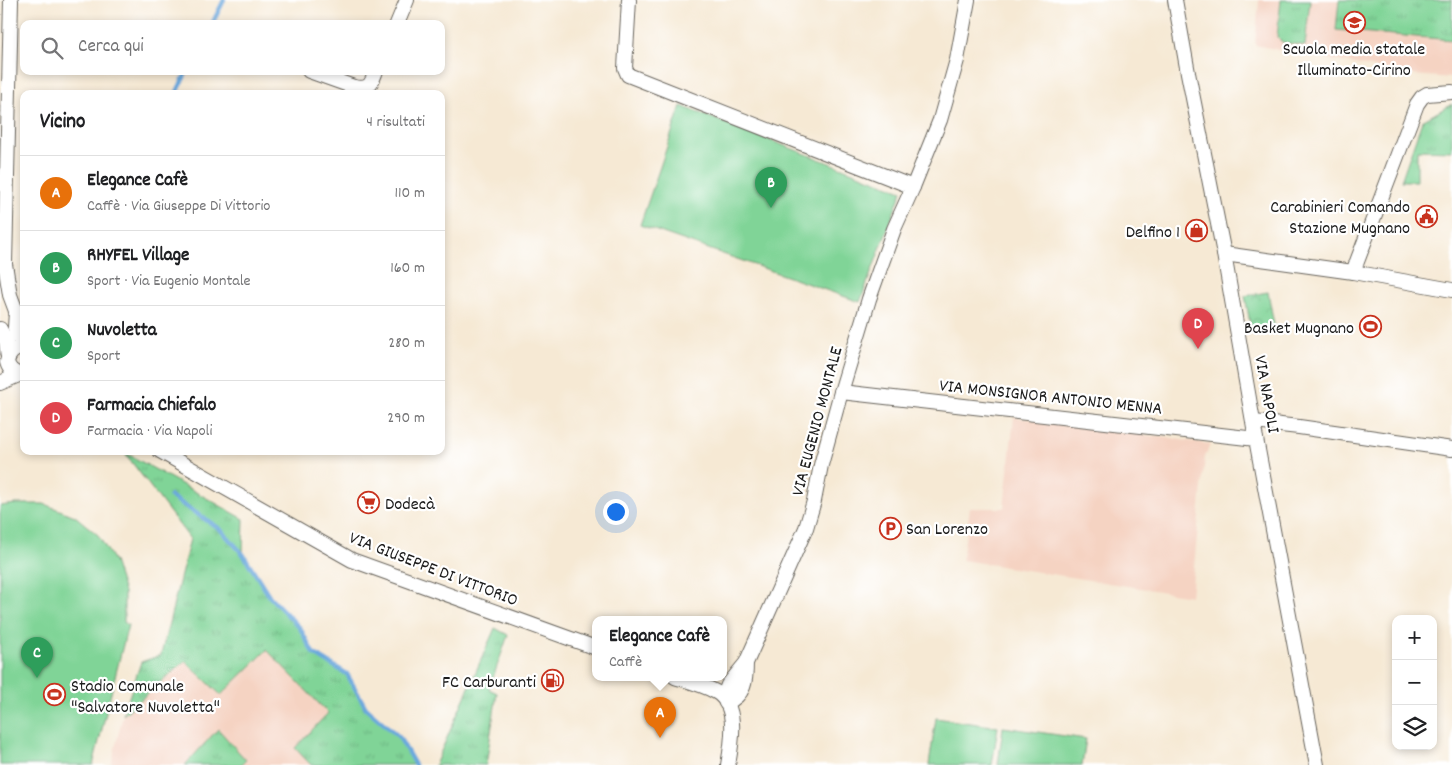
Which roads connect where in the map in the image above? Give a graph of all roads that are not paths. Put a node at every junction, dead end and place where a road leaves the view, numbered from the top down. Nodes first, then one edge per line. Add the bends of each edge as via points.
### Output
1 (12, 0) edge
2 (407, 0) edge
3 (629, 0) edge
4 (968, 0) edge
5 (1175, 0) edge
6 (399, 20) edge
7 (320, 75) edge
8 (374, 75) edge
9 (1452, 92) edge
10 (913, 186) junction
11 (1224, 254) junction
12 (5, 264) junction
13 (1354, 272) junction
14 (0, 281) edge
15 (1452, 290) edge
16 (6, 302) edge
17 (15, 319) junction
18 (0, 324) edge
19 (0, 329) edge
20 (20, 340) edge
21 (20, 348) edge
22 (8, 360) junction
23 (20, 373) edge
24 (0, 375) edge
25 (20, 375) edge
26 (0, 383) edge
27 (841, 392) junction
28 (1254, 422) junction
29 (1256, 439) junction
30 (1452, 449) edge
31 (167, 455) edge
32 (592, 647) edge
33 (686, 681) edge
34 (726, 703) junction
35 (728, 765) edge
36 (1317, 765) edge

1 - 12 street
2 - 6 street
3 - 10 street via 625,68 628,75
4 - 10 street, VIA EUGENIO MONTALE via 958,60 940,120
5 - 11 street, VIA NAPOLI
7 - 8 street via 362,88 371,84
9 - 13 street via 1427,94 1417,104
10 - 27 street, VIA EUGENIO MONTALE via 878,274
11 - 13 street
11 - 28 street, VIA NAPOLI
12 - 14 street
12 - 16 street via 9,289
13 - 15 street
16 - 17 street via 16,311
17 - 18 street via 7,325
17 - 20 street
19 - 22 street via 6,341
21 - 22 street via 13,350
22 - 23 street via 12,371
22 - 24 street
25 - 26 street
27 - 29 street, VIA MONSIGNOR ANTONIO MENNA
27 - 34 street, VIA EUGENIO MONTALE via 806,528 746,663 740,693
28 - 29 street, VIA NAPOLI
28 - 30 street
29 - 36 street, VIA NAPOLI
31 - 32 street, VIA GIUSEPPE DI VITTORIO via 352,560
33 - 34 street via 714,691
34 - 35 street via 733,735

